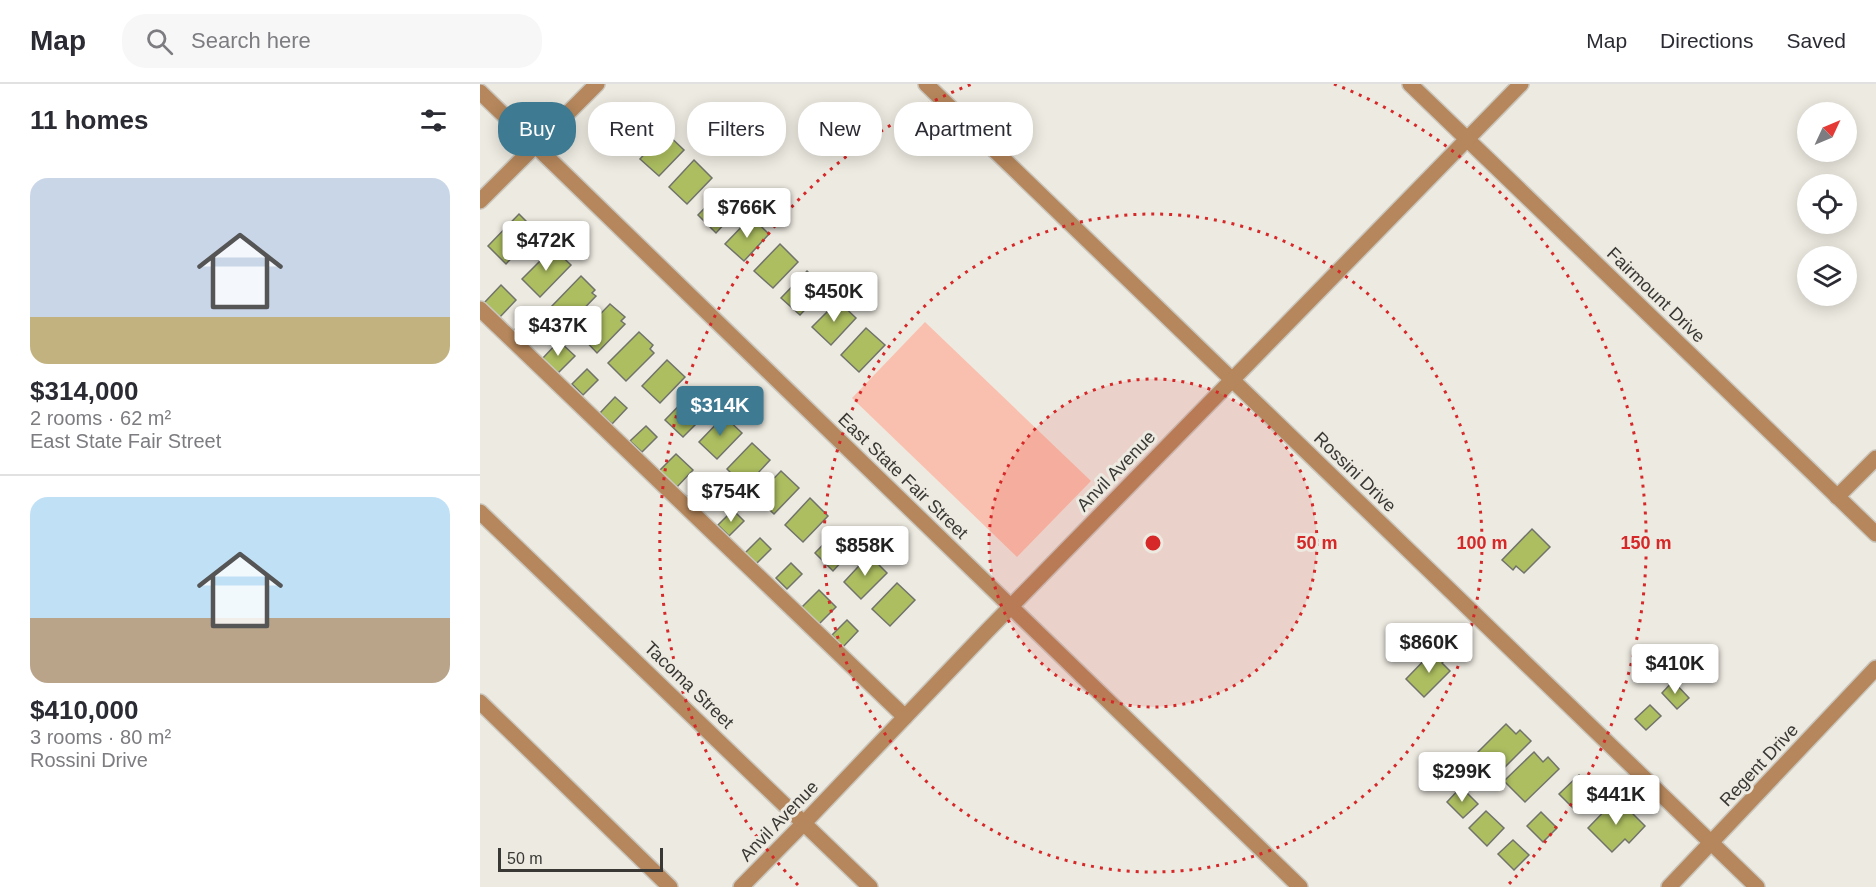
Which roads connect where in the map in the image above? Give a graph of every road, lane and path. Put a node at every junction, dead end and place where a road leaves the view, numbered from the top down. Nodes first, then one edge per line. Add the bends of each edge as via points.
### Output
1 (597, 84) edge
2 (926, 84) edge
3 (1410, 84) edge
4 (1521, 84) edge
5 (480, 92) edge
6 (576, 105) edge
7 (498, 109) edge
8 (1467, 140) junction
9 (526, 156) edge
10 (546, 156) edge
11 (480, 201) edge
12 (480, 309) edge
13 (1232, 381) junction
14 (1876, 458) edge
15 (1837, 497) junction
16 (480, 512) edge
17 (1876, 534) edge
18 (1010, 608) junction
19 (1876, 668) edge
20 (480, 702) edge
21 (905, 717) junction
22 (804, 823) junction
23 (1712, 843) junction
24 (670, 887) edge
25 (741, 887) edge
26 (870, 887) edge
27 (1300, 887) edge
28 (1669, 887) edge
29 (1757, 887) edge

1 - 6 street
2 - 13 street, Rossini Drive
3 - 8 street, Fairmount Drive
4 - 8 street, Anvil Avenue
5 - 7 street, East State Fair Street
8 - 13 street, Anvil Avenue
8 - 15 street, Fairmount Drive
9 - 11 street
10 - 18 street, East State Fair Street
12 - 21 street
13 - 18 street, Anvil Avenue
13 - 23 street, Rossini Drive
14 - 15 street
15 - 17 street, Fairmount Drive
16 - 22 street, Tacoma Street
18 - 21 street, Anvil Avenue
18 - 27 street, East State Fair Street
19 - 23 street, Regent Drive
20 - 24 street
21 - 22 street, Anvil Avenue
22 - 25 street, Anvil Avenue
22 - 26 street, Tacoma Street
23 - 28 street, Regent Drive
23 - 29 street, Rossini Drive

